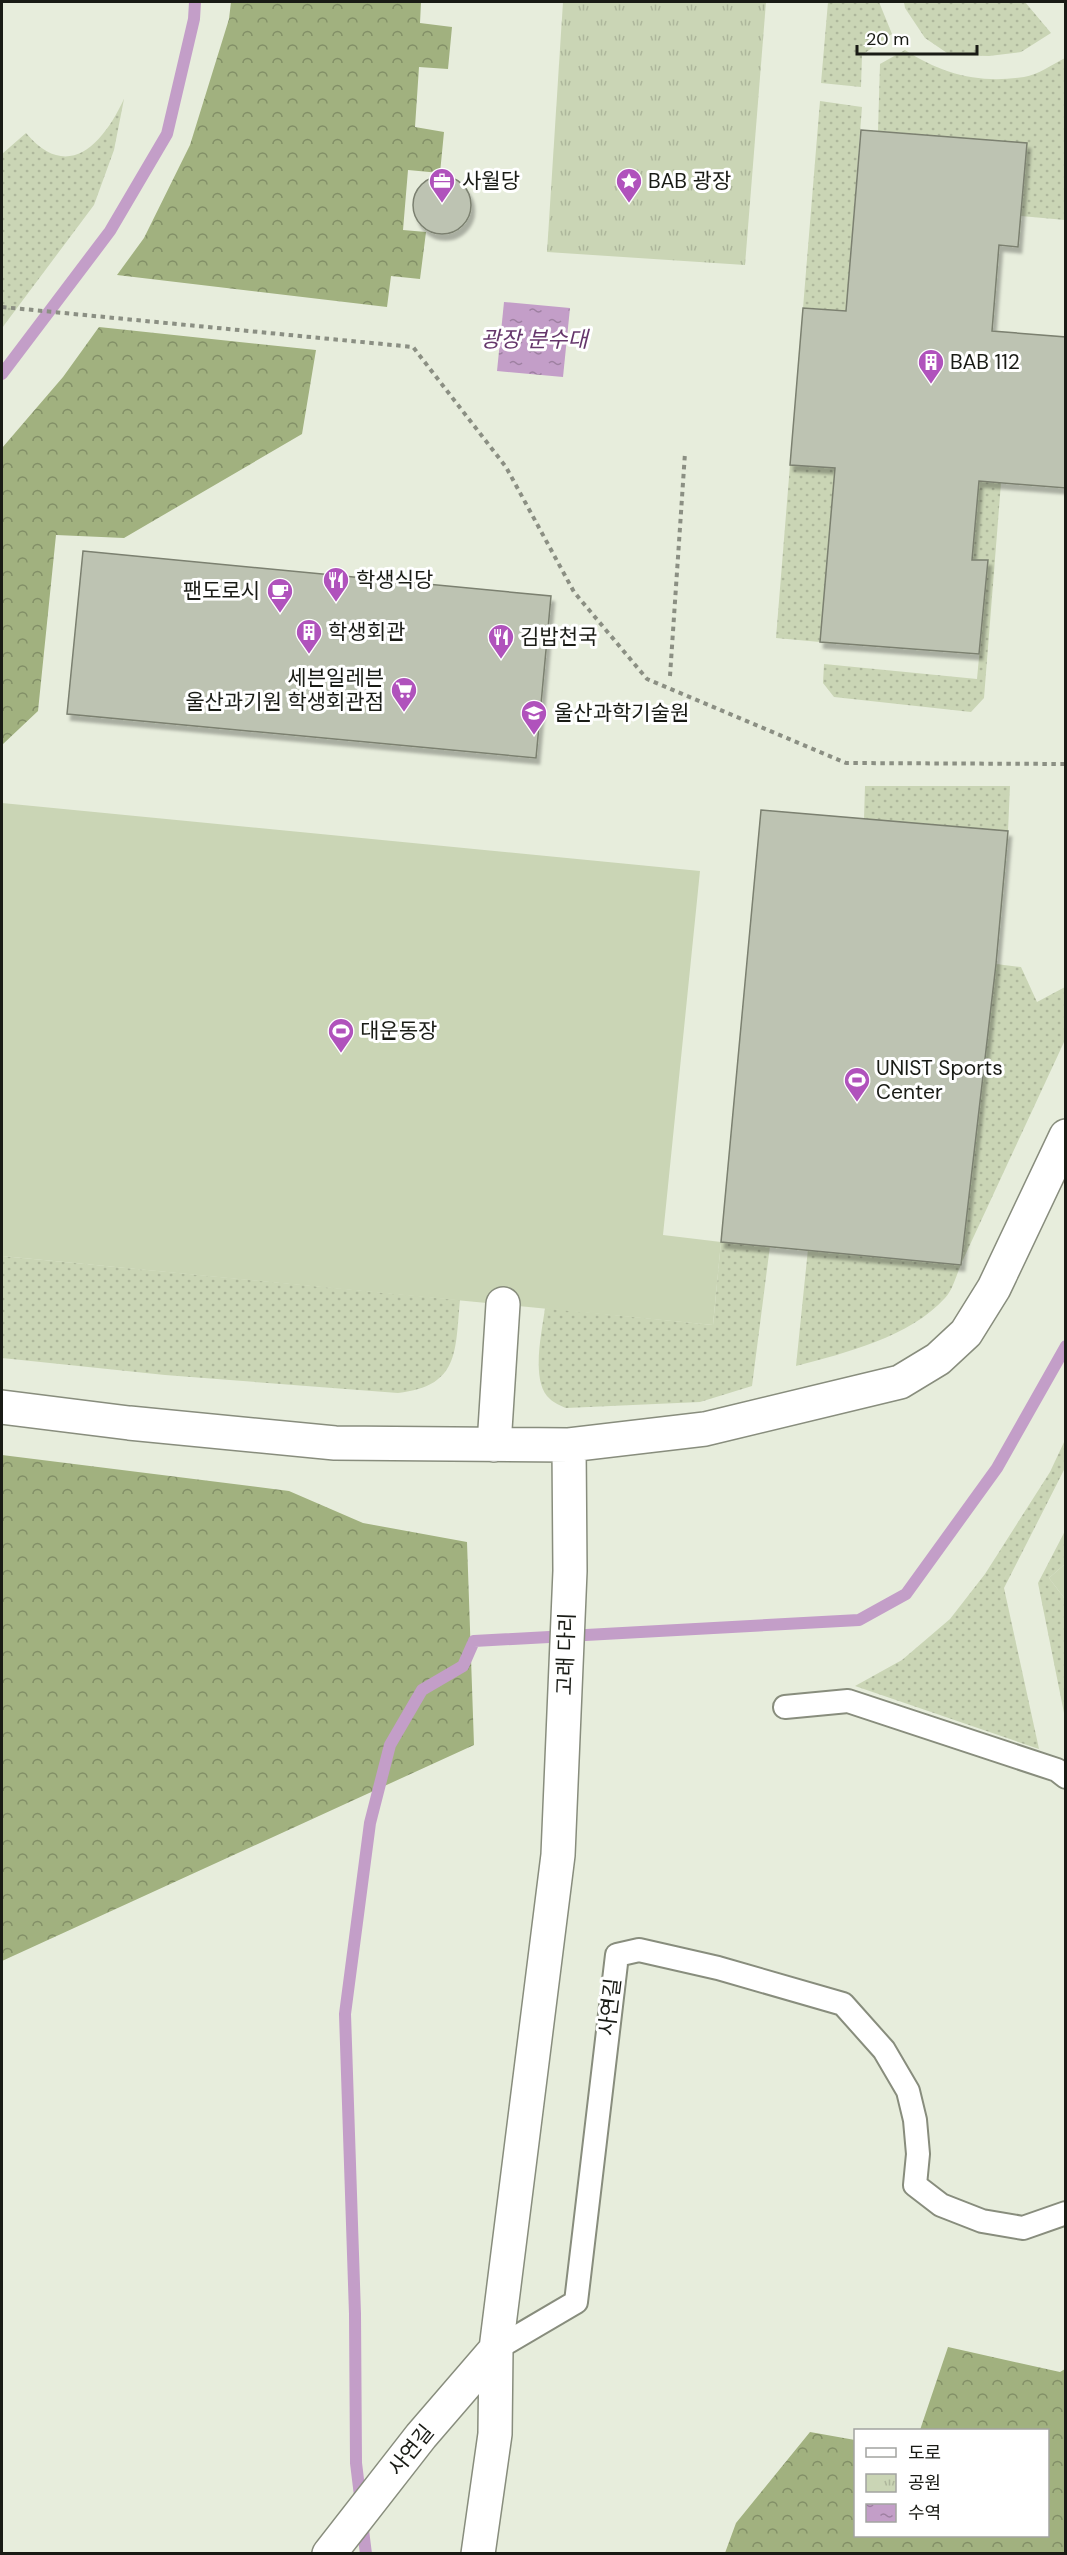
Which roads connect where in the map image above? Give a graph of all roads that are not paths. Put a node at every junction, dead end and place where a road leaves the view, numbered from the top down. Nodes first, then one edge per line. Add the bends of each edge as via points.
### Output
1 (1065, 1136) edge
2 (503, 1305) dead end
3 (2, 1407) edge
4 (494, 1444) junction
5 (569, 1445) junction
6 (785, 1707) dead end
7 (1061, 1774) edge
8 (1065, 2213) edge
9 (496, 2349) junction
10 (329, 2553) edge
11 (478, 2553) edge

1 - 5 street via 994,1288 966,1333 938,1359 900,1382 705,1429
2 - 4 street
3 - 4 street via 334,1443
4 - 5 street
5 - 9 street, 고래 다리 via 570,1571 558,1855
6 - 7 lane via 848,1701
8 - 9 lane, 사연길 via 1023,2228 982,2221 941,2205 915,2185 918,2154 908,2091 884,2050 843,2004 784,1985 639,1950 616,1954 576,2302
9 - 10 street, 사연길
9 - 11 street, 고래 다리 via 495,2434

